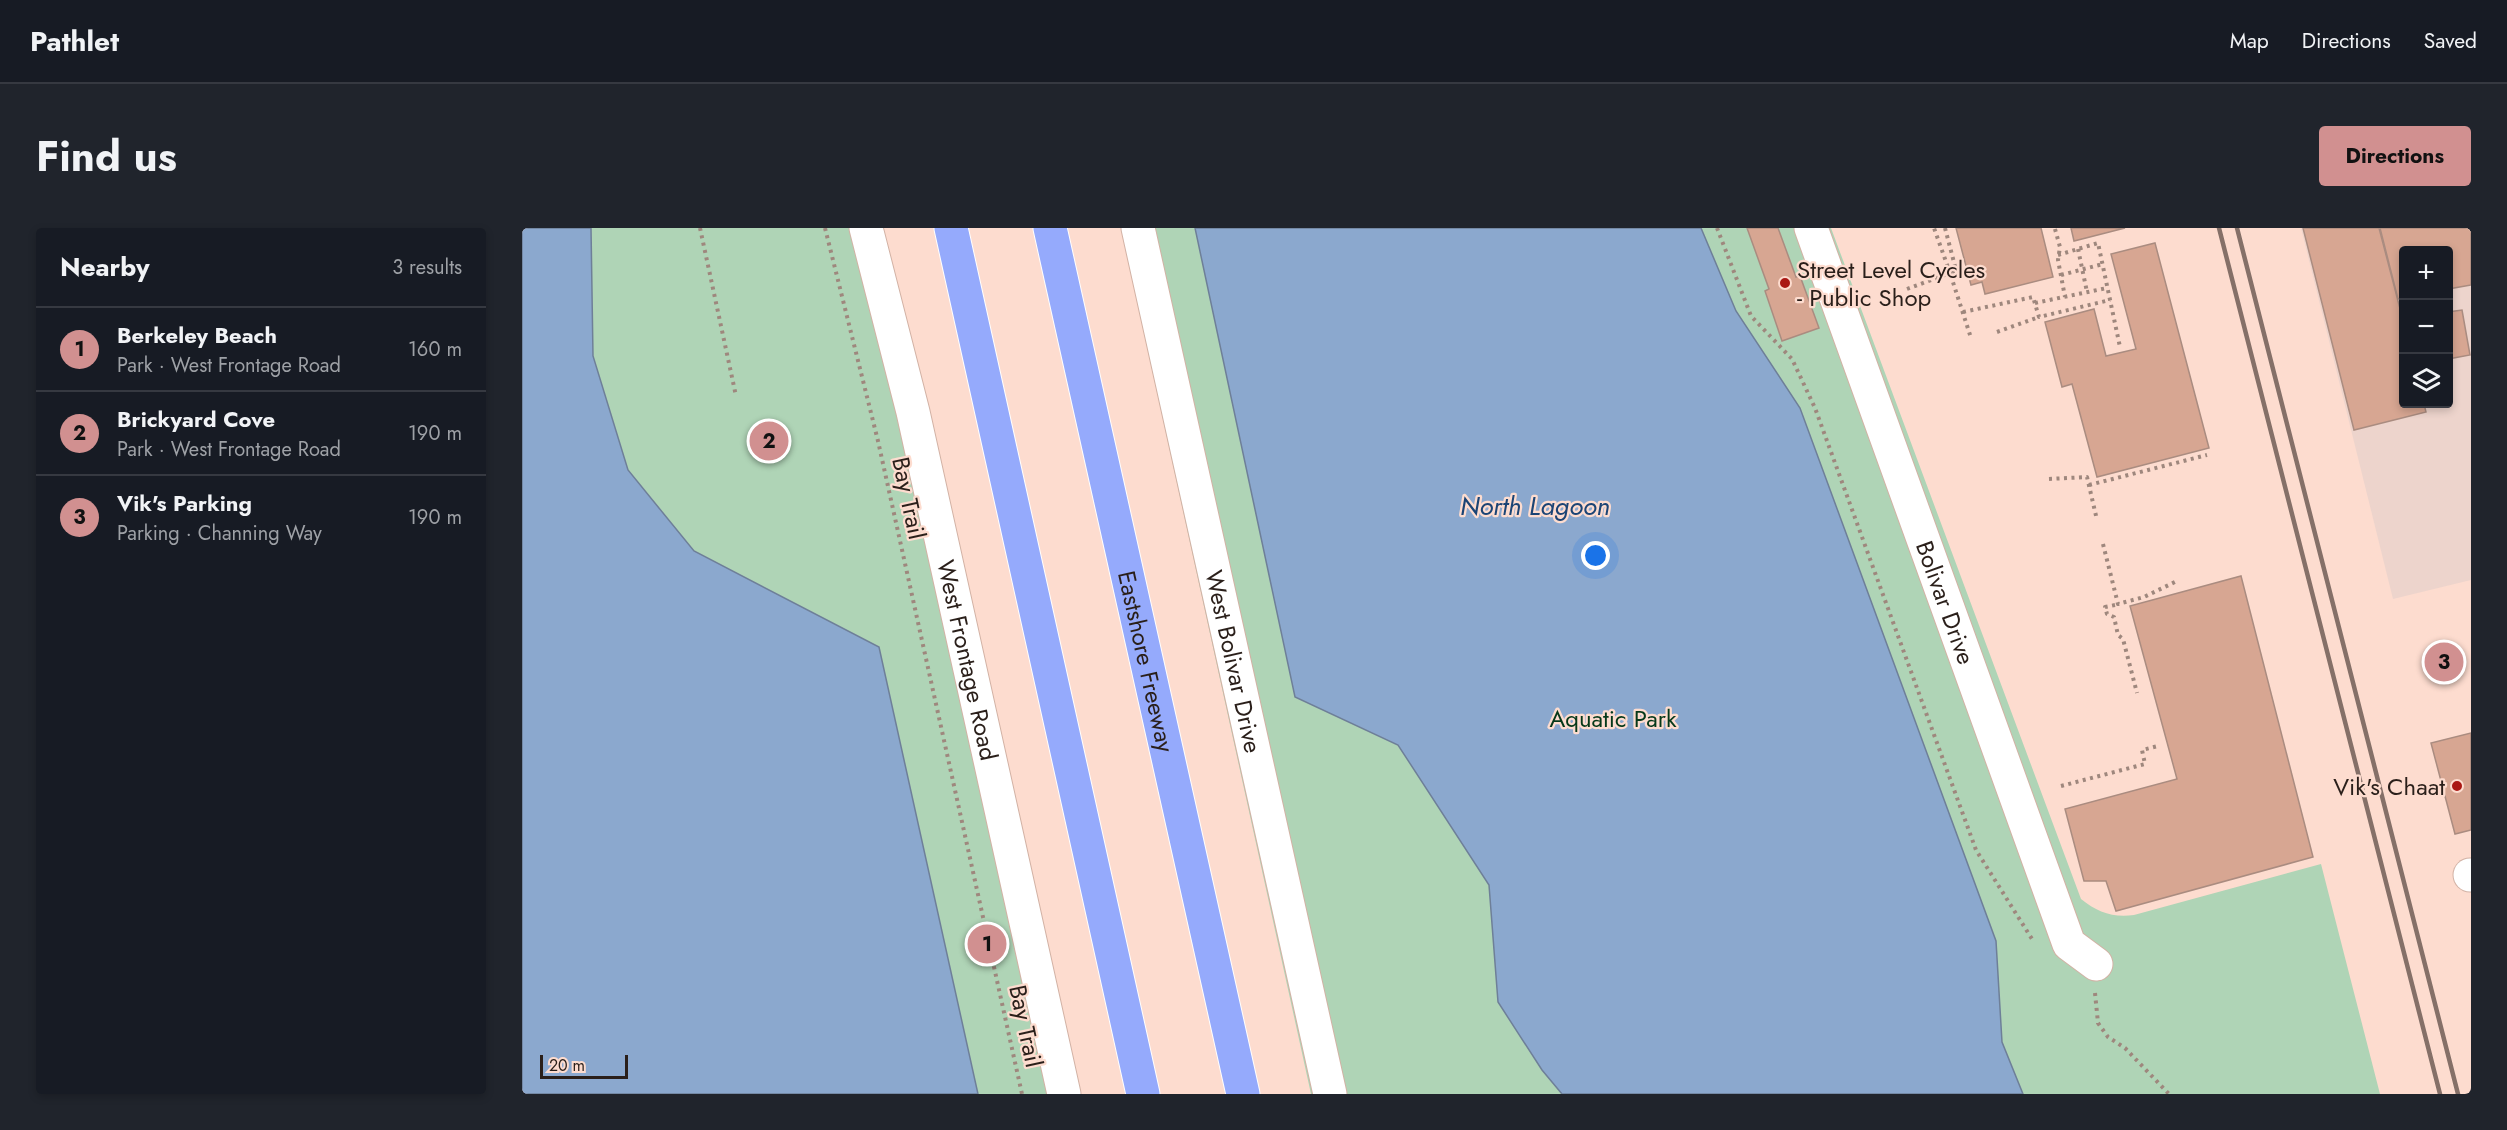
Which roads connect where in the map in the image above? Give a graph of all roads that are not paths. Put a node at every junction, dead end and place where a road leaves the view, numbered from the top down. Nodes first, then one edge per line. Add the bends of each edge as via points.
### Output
1 (866, 228) edge
2 (951, 228) edge
3 (1050, 228) edge
4 (1138, 228) edge
5 (1811, 228) edge
6 (2096, 964) road end
7 (1064, 1094) edge
8 (1143, 1094) edge
9 (1243, 1094) edge
10 (1330, 1094) edge

1 - 7 street, West Frontage Road via 913,412
2 - 8 highway
3 - 9 highway, Eastshore Freeway
4 - 10 street, West Bolivar Drive
5 - 6 street, Bolivar Drive via 2069,944

